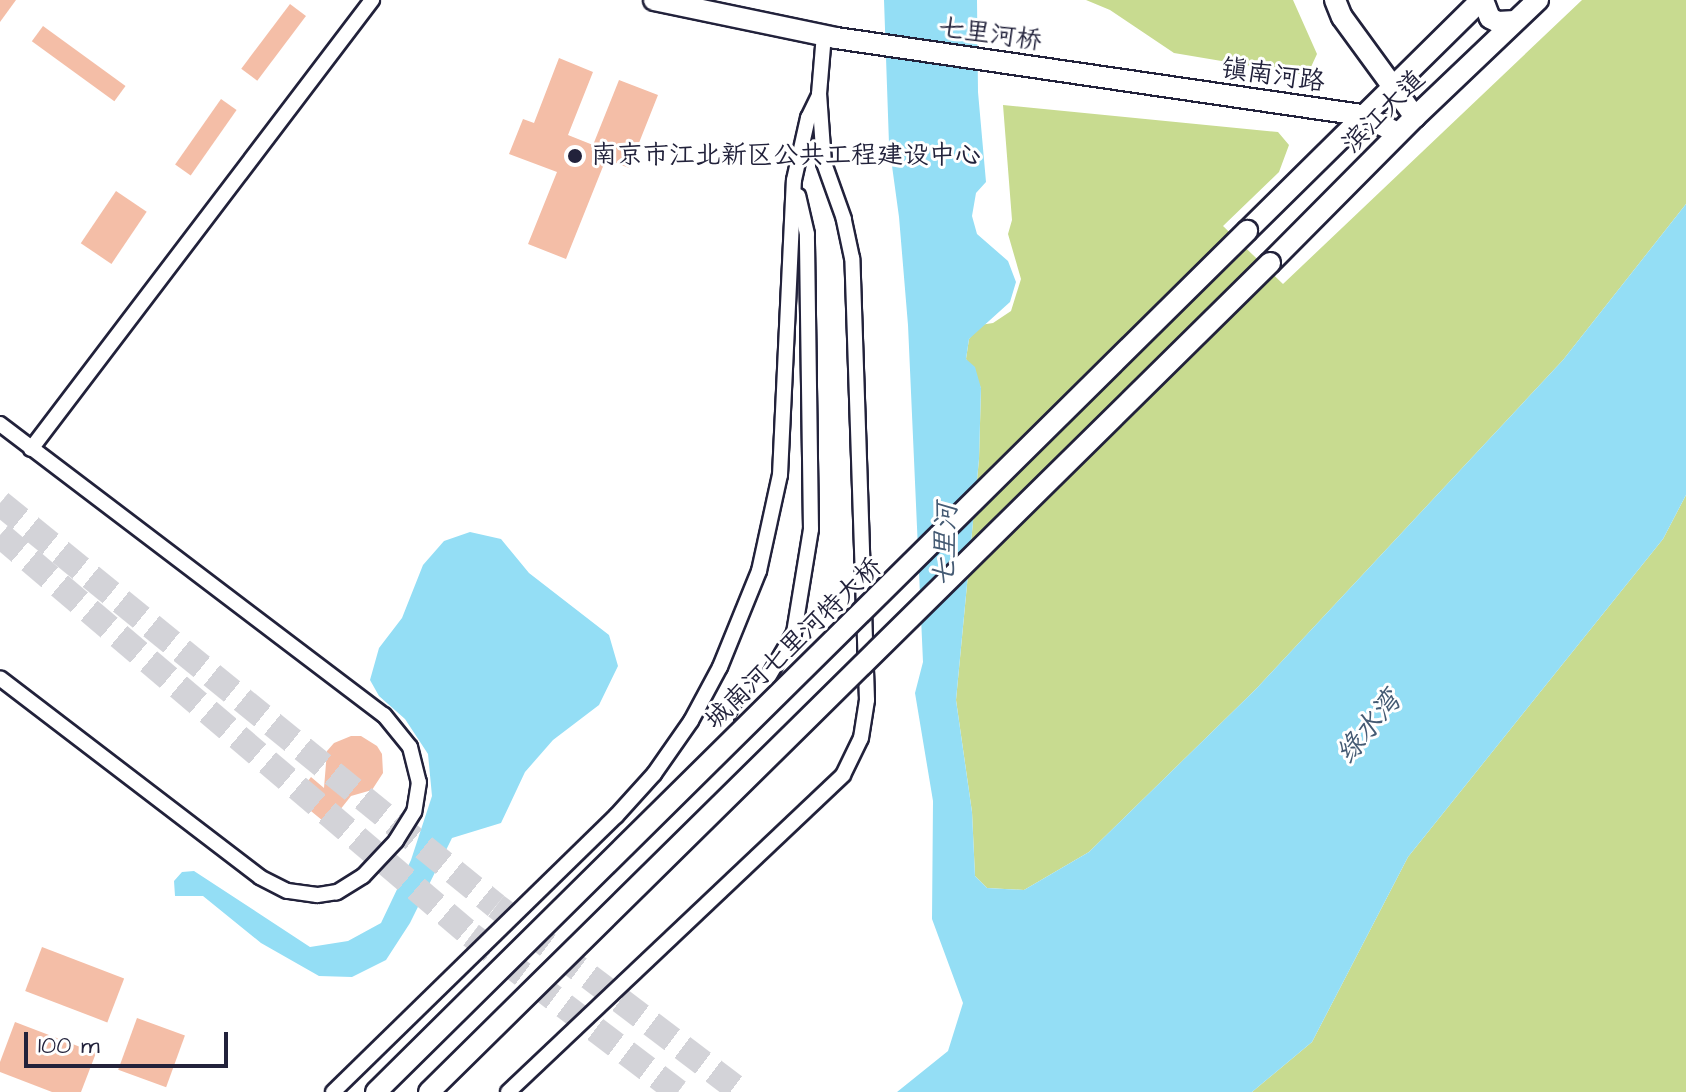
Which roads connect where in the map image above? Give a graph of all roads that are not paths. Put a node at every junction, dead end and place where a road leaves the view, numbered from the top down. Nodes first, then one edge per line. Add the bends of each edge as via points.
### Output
1 (372, 0) edge
2 (654, 0) edge
3 (1335, 0) edge
4 (1482, 0) edge
5 (1538, 0) edge
6 (1515, 21) junction
7 (830, 37) junction
8 (1136, 83) joint
9 (1392, 88) junction
10 (819, 94) junction
11 (1361, 115) junction
12 (1415, 117) junction
13 (1398, 133) junction
14 (794, 180) junction
15 (1247, 231) joint
16 (0, 424) edge
17 (31, 449) junction
18 (0, 678) edge
19 (724, 749) junction
20 (333, 1092) edge
21 (376, 1092) edge
22 (429, 1092) edge
23 (508, 1092) edge

1 - 17 street
2 - 7 main road
3 - 9 main road
4 - 6 main road via 1490,18
4 - 9 main road, 滨江大道
5 - 6 main road, 滨江大道
6 - 12 main road, 滨江大道
7 - 8 main road, 七里河桥
7 - 10 street
8 - 11 main road, 镇南河路
9 - 11 main road, 滨江大道
9 - 12 main road
10 - 14 street
10 - 23 street via 824,163 852,258 867,700 861,738 843,775
11 - 13 main road, 镇南河路
11 - 15 main road, 滨江大道
12 - 13 main road, 滨江大道
13 - 22 main road, 滨江大道, bridge
14 - 19 street, bridge via 807,234 811,529 794,633
14 - 20 street via 780,475 759,571 720,667 691,721 616,816
15 - 19 main road, 城南河七里河特大桥, bridge
16 - 17 street
17 - 18 street via 384,715 410,747 419,782 414,812 363,876 337,892 287,891 260,877
19 - 21 main road, 城南河七里河特大桥, bridge

